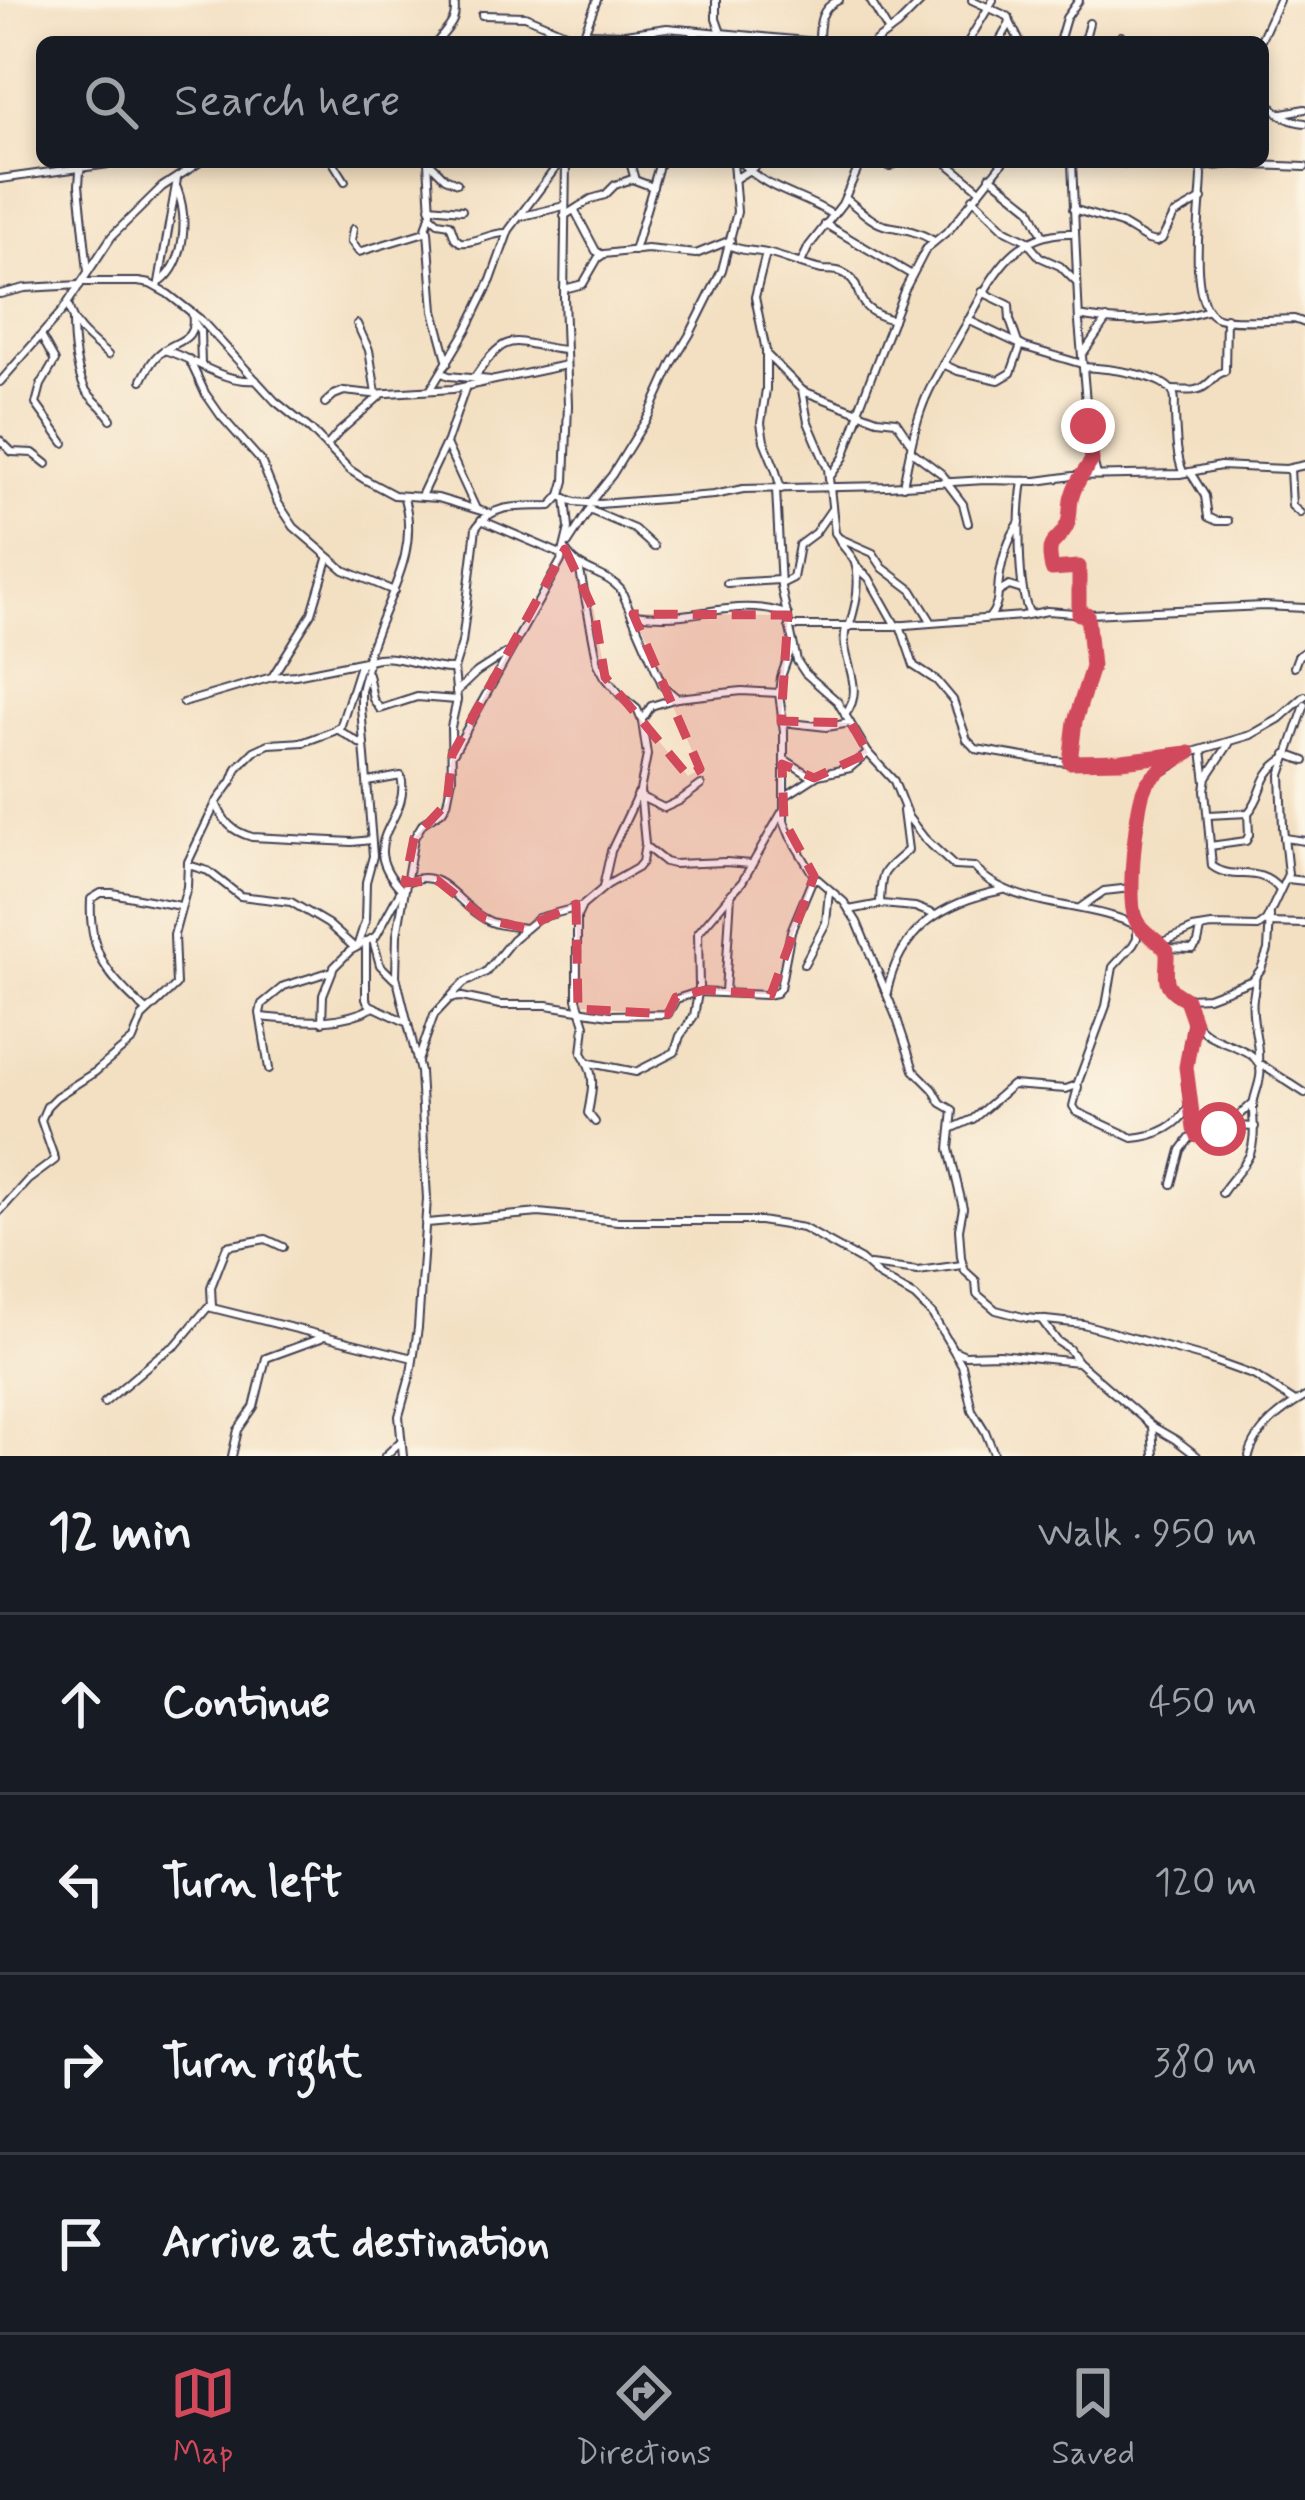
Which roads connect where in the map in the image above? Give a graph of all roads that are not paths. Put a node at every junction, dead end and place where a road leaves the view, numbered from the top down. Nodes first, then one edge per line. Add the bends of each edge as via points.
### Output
1 (454, 0) edge
2 (597, 0) edge
3 (716, 0) edge
4 (838, 0) edge
5 (870, 0) edge
6 (922, 0) edge
7 (972, 0) edge
8 (1078, 0) edge
9 (1279, 0) edge
10 (991, 3) edge
11 (482, 15) dead end
12 (1010, 22) junction
13 (1089, 23) dead end
14 (691, 30) junction
15 (890, 32) junction
16 (443, 36) edge
17 (578, 36) edge
18 (584, 36) edge
19 (604, 36) edge
20 (695, 36) edge
21 (726, 36) edge
22 (819, 36) edge
23 (884, 36) edge
24 (972, 36) edge
25 (1002, 36) edge
26 (1015, 36) edge
27 (1061, 36) edge
28 (1086, 36) edge
29 (1263, 36) edge
30 (1269, 106) edge
31 (1305, 109) edge
32 (1280, 114) junction
33 (1305, 123) edge
34 (1269, 165) edge
35 (1305, 166) edge
36 (87, 168) edge
37 (189, 168) edge
38 (336, 168) edge
39 (429, 168) edge
40 (434, 168) edge
41 (558, 168) edge
42 (563, 168) edge
43 (631, 168) edge
44 (658, 168) edge
45 (735, 168) edge
46 (745, 168) edge
47 (754, 168) edge
48 (858, 168) edge
49 (953, 168) edge
50 (997, 168) edge
51 (1072, 168) edge
52 (1197, 168) edge
53 (81, 169) junction
54 (750, 171) junction
55 (178, 174) junction
56 (990, 176) junction
57 (0, 179) edge
58 (734, 179) junction
59 (634, 180) junction
60 (345, 181) dead end
61 (457, 183) dead end
62 (176, 185) junction
63 (653, 187) junction
64 (979, 189) junction
65 (845, 198) junction
66 (973, 198) junction
67 (1202, 199) junction
68 (1073, 209) junction
69 (462, 210) dead end
70 (430, 211) junction
71 (564, 211) junction
72 (574, 211) junction
73 (832, 214) junction
74 (519, 216) junction
75 (825, 224) junction
76 (428, 229) junction
77 (353, 230) dead end
78 (507, 233) junction
79 (1075, 233) junction
80 (1042, 235) junction
81 (934, 241) junction
82 (730, 242) junction
83 (1029, 243) junction
84 (634, 250) junction
85 (766, 253) junction
86 (604, 254) junction
87 (801, 263) junction
88 (912, 275) junction
89 (85, 280) junction
90 (1077, 283) junction
91 (159, 285) junction
92 (564, 290) junction
93 (982, 292) junction
94 (0, 294) edge
95 (68, 303) junction
96 (1208, 310) junction
97 (1079, 316) junction
98 (193, 318) junction
99 (1226, 318) junction
100 (73, 319) junction
101 (1107, 319) junction
102 (893, 320) junction
103 (968, 320) junction
104 (1305, 322) edge
105 (357, 324) dead end
106 (41, 336) junction
107 (1020, 344) junction
108 (164, 350) junction
109 (566, 350) junction
110 (766, 353) junction
111 (108, 355) dead end
112 (189, 359) junction
113 (1083, 362) junction
114 (448, 363) junction
115 (201, 364) junction
116 (943, 364) junction
117 (566, 365) junction
118 (442, 373) junction
119 (475, 377) junction
120 (142, 380) dead end
121 (257, 380) junction
122 (493, 381) junction
123 (0, 382) edge
124 (466, 387) junction
125 (431, 389) junction
126 (453, 389) junction
127 (803, 391) junction
128 (1172, 391) junction
129 (379, 393) junction
130 (326, 403) dead end
131 (458, 407) junction
132 (859, 412) junction
133 (111, 419) dead end
134 (917, 423) junction
135 (902, 428) junction
136 (0, 440) edge
137 (446, 442) junction
138 (64, 443) dead end
139 (327, 446) junction
140 (911, 447) junction
141 (1092, 460) junction
142 (46, 464) dead end
143 (1305, 465) edge
144 (1289, 469) junction
145 (1187, 472) junction
146 (1097, 475) junction
147 (1080, 476) junction
148 (830, 478) junction
149 (1024, 481) junction
150 (948, 483) junction
151 (903, 486) junction
152 (830, 488) junction
153 (778, 489) junction
154 (422, 496) junction
155 (563, 497) junction
156 (404, 498) junction
157 (590, 506) junction
158 (476, 509) junction
159 (831, 510) junction
160 (1300, 513) dead end
161 (484, 516) junction
162 (1228, 520) dead end
163 (1020, 522) junction
164 (968, 523) dead end
165 (838, 537) junction
166 (653, 548) dead end
167 (565, 550) junction
168 (328, 559) junction
169 (855, 565) junction
170 (579, 566) junction
171 (780, 582) junction
172 (727, 583) dead end
173 (1023, 590) junction
174 (394, 591) junction
175 (999, 592) junction
176 (1305, 608) edge
177 (633, 614) junction
178 (1030, 614) junction
179 (1083, 614) junction
180 (788, 615) junction
181 (989, 618) junction
182 (931, 621) junction
183 (898, 625) junction
184 (789, 626) junction
185 (848, 627) junction
186 (793, 644) junction
187 (511, 651) junction
188 (1305, 651) edge
189 (367, 660) junction
190 (1294, 667) dead end
191 (454, 669) junction
192 (367, 670) junction
193 (272, 677) junction
194 (779, 693) junction
195 (456, 696) junction
196 (676, 698) junction
197 (1305, 700) edge
198 (183, 704) dead end
199 (848, 719) junction
200 (642, 721) junction
201 (782, 722) junction
202 (338, 729) junction
203 (1231, 742) junction
204 (364, 746) junction
205 (1202, 750) junction
206 (868, 753) junction
207 (1189, 753) junction
208 (452, 755) junction
209 (1285, 757) junction
210 (784, 759) junction
211 (1305, 761) edge
212 (1070, 762) junction
213 (814, 778) junction
214 (368, 782) junction
215 (1206, 784) junction
216 (701, 785) dead end
217 (640, 794) junction
218 (784, 797) junction
219 (216, 802) junction
220 (903, 807) junction
221 (784, 809) junction
222 (1248, 813) junction
223 (1208, 815) junction
224 (1284, 838) junction
225 (371, 840) junction
226 (1305, 841) edge
227 (645, 846) junction
228 (1210, 846) junction
229 (752, 864) junction
230 (188, 865) junction
231 (814, 876) junction
232 (1287, 879) junction
233 (1305, 881) edge
234 (829, 887) junction
235 (1131, 888) junction
236 (403, 889) junction
237 (602, 889) junction
238 (1006, 889) junction
239 (1280, 890) junction
240 (731, 894) junction
241 (880, 904) junction
242 (180, 906) junction
243 (582, 906) junction
244 (1081, 907) junction
245 (849, 910) junction
246 (934, 914) junction
247 (365, 922) junction
248 (1267, 923) junction
249 (1305, 924) edge
250 (1138, 926) junction
251 (525, 928) junction
252 (1201, 928) junction
253 (369, 941) junction
254 (1163, 946) junction
255 (356, 948) junction
256 (804, 964) dead end
257 (332, 970) junction
258 (1255, 978) junction
259 (398, 980) junction
260 (698, 992) junction
261 (725, 992) junction
262 (886, 996) junction
263 (450, 998) junction
264 (1184, 998) junction
265 (578, 999) junction
266 (374, 1007) junction
267 (567, 1008) junction
268 (578, 1009) junction
269 (147, 1012) junction
270 (261, 1017) junction
271 (1193, 1018) junction
272 (322, 1022) junction
273 (408, 1023) junction
274 (418, 1062) junction
275 (1259, 1062) junction
276 (590, 1063) junction
277 (269, 1069) dead end
278 (1078, 1084) junction
279 (1305, 1093) edge
280 (1252, 1103) junction
281 (1190, 1105) junction
282 (595, 1122) dead end
283 (1255, 1127) junction
284 (1225, 1128) junction
285 (951, 1129) junction
286 (1198, 1136) junction
287 (1172, 1184) dead end
288 (1222, 1192) dead end
289 (0, 1211) edge
290 (426, 1223) junction
291 (283, 1247) dead end
292 (866, 1264) junction
293 (962, 1264) junction
294 (212, 1307) junction
295 (1041, 1319) junction
296 (323, 1338) junction
297 (953, 1349) junction
298 (413, 1358) junction
299 (1077, 1361) junction
300 (1299, 1400) edge
301 (104, 1403) dead end
302 (1305, 1408) edge
303 (1152, 1426) junction
304 (400, 1442) junction
305 (232, 1456) edge
306 (385, 1456) edge
307 (403, 1456) edge
308 (995, 1456) edge
309 (1154, 1456) edge
310 (1197, 1456) edge
311 (1249, 1456) edge

1 - 16 street via 456,18
2 - 18 street
3 - 21 street
4 - 22 street via 823,11
5 - 15 street
6 - 15 street
7 - 10 street
8 - 27 street
9 - 29 street
10 - 12 street
10 - 24 street
11 - 17 street via 525,16
12 - 25 street
12 - 26 street
13 - 28 street
14 - 19 street
14 - 20 street
14 - 21 street
15 - 23 street
30 - 32 street
31 - 32 street
32 - 33 street
34 - 35 street
36 - 53 street
37 - 55 street
38 - 60 street
39 - 70 street
40 - 61 street
41 - 74 street
42 - 71 street
43 - 59 street
44 - 63 street
45 - 58 street
46 - 54 street
47 - 54 street
48 - 65 street
49 - 64 street
50 - 56 street
51 - 68 street
52 - 67 street
53 - 57 street
53 - 89 street
54 - 58 street
54 - 73 street
55 - 62 street
55 - 89 street via 112,236
56 - 64 street
56 - 80 street via 1030,208
58 - 82 street
59 - 63 street
59 - 72 street
62 - 91 street
62 - 91 street via 180,257
63 - 84 street
64 - 66 street
65 - 73 street
65 - 81 street via 875,221
66 - 81 street
66 - 83 street
67 - 68 street via 1174,215 1156,242
67 - 96 street via 1198,277
68 - 79 street
69 - 70 street
70 - 76 street
70 - 78 street via 460,242
71 - 72 street
71 - 74 street
71 - 92 street
72 - 86 street
73 - 75 street
74 - 78 street
75 - 87 street
75 - 88 street
76 - 77 street via 362,252 353,246
76 - 114 street via 434,311
78 - 114 street
79 - 80 street
79 - 90 street
80 - 83 street
81 - 88 street
82 - 84 street via 696,254
82 - 85 street
82 - 157 street via 658,399
83 - 90 street
83 - 93 street
84 - 86 street
85 - 87 street
85 - 110 street via 755,296
86 - 92 street via 584,284
87 - 102 street via 842,272 869,312
88 - 102 street
89 - 91 street
89 - 94 street
89 - 95 street
90 - 97 street
91 - 98 street
92 - 109 street
93 - 103 street
93 - 107 street via 1010,305
95 - 100 street
95 - 106 street
96 - 99 street
96 - 101 street via 1171,320
97 - 101 street
97 - 113 street
98 - 108 street via 190,333
98 - 115 street
98 - 121 street
99 - 104 street
99 - 128 street via 1225,371 1204,387
100 - 111 street
100 - 133 street via 85,388
101 - 113 street
102 - 132 street
103 - 107 street
103 - 116 street
105 - 129 street
106 - 123 street
106 - 138 street via 56,361 36,404
107 - 113 street
107 - 116 street via 1011,373 999,380
108 - 112 street
108 - 120 street
109 - 117 street
109 - 119 street via 502,345
110 - 127 street
110 - 153 street via 761,423
112 - 115 street
112 - 168 street via 220,416 261,461 278,503
113 - 128 street
113 - 141 street
114 - 118 street
115 - 121 street via 235,380
116 - 134 street
117 - 122 street
117 - 155 street
118 - 119 street
118 - 125 street
119 - 122 street
121 - 139 street
122 - 124 street
124 - 126 street
124 - 131 street
125 - 126 street
125 - 129 street
126 - 131 street
127 - 132 street
127 - 148 street
128 - 145 street via 1179,464
129 - 130 street via 344,391
129 - 139 street
131 - 137 street
132 - 135 street
132 - 148 street
134 - 135 street
134 - 140 street
135 - 140 street
136 - 142 street
137 - 154 street
137 - 158 street
139 - 156 street via 350,470
140 - 150 street
140 - 151 street
141 - 146 street
141 - 147 street
143 - 144 street
144 - 145 street
144 - 160 street via 1292,506
145 - 146 street
145 - 162 street via 1205,496 1208,517
146 - 147 street
147 - 149 street
147 - 179 street via 1069,523 1051,543 1050,568 1079,567
148 - 152 street
149 - 150 street
149 - 163 street
150 - 151 street
150 - 164 street
151 - 152 street
152 - 153 street
152 - 159 street
153 - 157 street
153 - 171 street
154 - 156 street
154 - 158 street
155 - 157 street
155 - 161 street
155 - 167 street
156 - 174 street via 409,547
157 - 166 street
157 - 167 street
158 - 161 street
159 - 165 street
159 - 171 street via 799,545 793,578
161 - 167 street
161 - 191 street
163 - 173 street
163 - 175 street
165 - 169 street
165 - 182 street via 873,553
167 - 170 street
167 - 187 street
168 - 174 street
168 - 193 street via 312,613
169 - 183 street
169 - 185 street
170 - 177 street via 612,580
170 - 200 street via 598,664
171 - 172 street
171 - 180 street
173 - 175 street
173 - 178 street
174 - 189 street
175 - 181 street
176 - 179 street
177 - 180 street via 750,608
177 - 196 street via 662,686
178 - 179 street
178 - 181 street
179 - 212 street via 1092,667
180 - 184 street
181 - 182 street
182 - 183 street
183 - 185 street
183 - 212 street via 914,666 953,700 971,746
184 - 185 street
184 - 186 street
185 - 199 street via 844,652 856,689
186 - 194 street
186 - 199 street via 805,674
187 - 195 street
187 - 208 street
188 - 190 street
189 - 191 street
189 - 192 street
189 - 193 street
189 - 202 street
191 - 195 street
192 - 195 street via 380,710 417,697
192 - 204 street
193 - 198 street
194 - 196 street
194 - 201 street
195 - 208 street
196 - 200 street via 651,706
197 - 203 street
197 - 209 street
199 - 201 street via 827,727
199 - 206 street
200 - 217 street
201 - 210 street
202 - 204 street
202 - 219 street via 254,751
203 - 205 street
203 - 215 street
204 - 214 street
205 - 207 street
205 - 215 street
206 - 213 street via 850,768
206 - 220 street via 894,781
207 - 212 street
207 - 235 street via 1143,791
208 - 236 street via 447,802 417,831
209 - 211 street
209 - 222 street
209 - 224 street
210 - 213 street
210 - 218 street
213 - 218 street
214 - 225 street
214 - 236 street via 404,781 381,851
215 - 223 street
216 - 217 street via 664,808
217 - 227 street
217 - 237 street
218 - 221 street
219 - 225 street via 229,826 252,837
219 - 230 street
220 - 238 street via 946,861 974,867
220 - 241 street via 908,850 882,874
221 - 229 street
221 - 231 street
222 - 223 street
222 - 228 street via 1246,841
223 - 228 street
224 - 226 street
224 - 232 street
225 - 247 street
227 - 229 street via 673,864
227 - 237 street via 637,868
228 - 239 street via 1221,873 1262,875
229 - 240 street
230 - 242 street
230 - 255 street via 240,896 291,902
231 - 234 street
231 - 261 street via 791,931 780,988
232 - 233 street
232 - 239 street
234 - 245 street
234 - 256 street via 826,923
235 - 244 street via 1104,891
235 - 250 street
236 - 251 street via 418,877 437,880 484,920
236 - 253 street
236 - 259 street
237 - 243 street
238 - 244 street
238 - 246 street
239 - 248 street
240 - 260 street via 698,933
240 - 261 street
241 - 245 street
241 - 246 street
242 - 269 street via 176,985
242 - 269 street via 112,893 92,899 95,948 119,988
243 - 251 street
243 - 265 street
244 - 250 street
245 - 262 street
246 - 262 street via 904,946
247 - 253 street
247 - 255 street
248 - 249 street
248 - 252 street
248 - 258 street via 1268,950
250 - 254 street
250 - 278 street via 1113,967
251 - 263 street
252 - 254 street
252 - 254 street via 1193,949
253 - 255 street
253 - 259 street
253 - 266 street via 366,999
254 - 264 street via 1168,986
255 - 257 street
257 - 270 street via 284,986 262,1004
257 - 272 street
258 - 264 street
258 - 275 street
259 - 273 street
260 - 261 street
260 - 268 street via 676,999 668,1014
260 - 276 street via 692,1022 668,1058 636,1072
262 - 285 street via 914,1070 953,1110
263 - 267 street
263 - 274 street via 434,1015
264 - 271 street
265 - 267 street
265 - 268 street
266 - 272 street
266 - 273 street
267 - 268 street
268 - 276 street
269 - 289 street via 133,1040 47,1106 41,1120 55,1160
270 - 272 street
270 - 277 street
271 - 275 street via 1202,1032
271 - 281 street
273 - 274 street
274 - 290 street
275 - 279 street
275 - 280 street
276 - 282 street via 587,1110
278 - 281 street via 1077,1112 1135,1139 1173,1126
278 - 285 street via 1012,1085
280 - 283 street
280 - 284 street
281 - 286 street
283 - 284 street
283 - 288 street via 1244,1167
284 - 286 street
285 - 293 street
286 - 287 street via 1183,1146
290 - 292 street via 539,1214 772,1221 803,1228
290 - 298 street
291 - 294 street via 266,1239 227,1246
292 - 293 street via 910,1271
292 - 297 street via 923,1304
293 - 295 street via 993,1309
294 - 296 street
294 - 301 street
295 - 299 street
295 - 300 street via 1205,1358
296 - 298 street
296 - 305 street via 266,1358
297 - 299 street
297 - 308 street
298 - 304 street
299 - 303 street
300 - 302 street
300 - 311 street via 1268,1424
303 - 309 street
303 - 310 street
304 - 306 street
304 - 307 street

